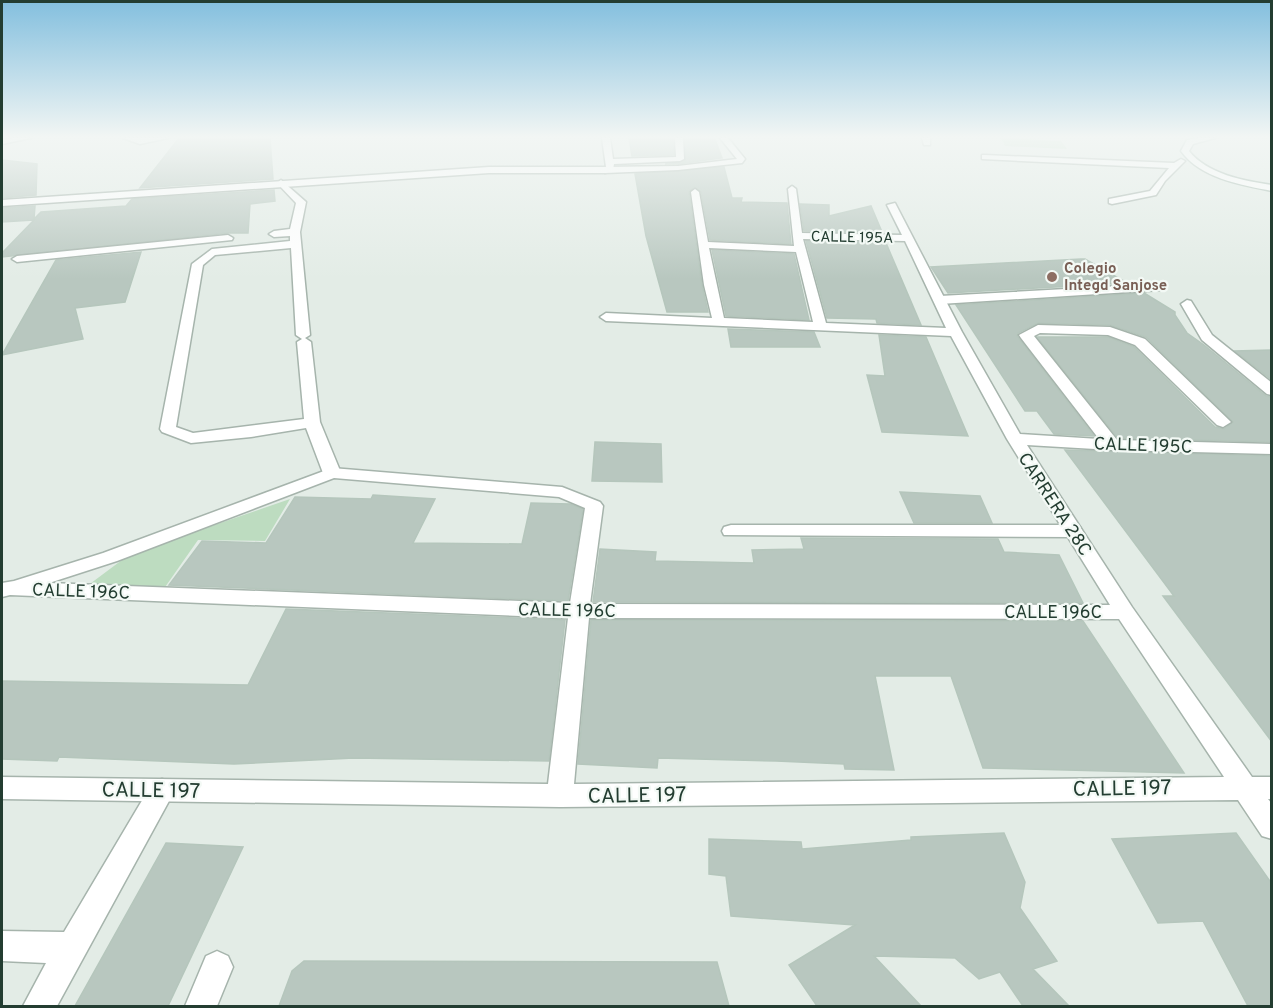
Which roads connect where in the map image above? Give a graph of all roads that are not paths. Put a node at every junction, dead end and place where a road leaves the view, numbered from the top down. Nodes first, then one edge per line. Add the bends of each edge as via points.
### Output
1 (253, 185) edge
2 (283, 185) edge
3 (1158, 185) edge
4 (792, 189) dead end
5 (695, 192) dead end
6 (1112, 201) dead end
7 (2, 203) edge
8 (892, 205) dead end
9 (260, 235) dead end
10 (796, 236) junction
11 (237, 237) dead end
12 (295, 238) junction
13 (908, 238) junction
14 (703, 245) junction
15 (800, 249) junction
16 (17, 259) dead end
17 (1156, 288) dead end
18 (940, 300) junction
19 (1187, 304) dead end
20 (606, 316) dead end
21 (719, 322) junction
22 (820, 326) junction
23 (955, 332) junction
24 (1270, 389) edge
25 (312, 422) junction
26 (1224, 422) dead end
27 (1015, 440) junction
28 (1112, 445) junction
29 (1272, 449) edge
30 (333, 473) junction
31 (731, 531) dead end
32 (1073, 531) junction
33 (6, 589) edge
34 (579, 611) junction
35 (1125, 612) junction
36 (1244, 787) junction
37 (2, 788) edge
38 (1272, 788) edge
39 (162, 790) junction
40 (560, 796) junction
41 (1272, 827) edge
42 (2, 946) edge
43 (72, 948) junction
44 (217, 967) dead end
45 (39, 1006) edge
46 (201, 1006) edge

1 - 7 street
2 - 12 street via 300,202
3 - 6 street via 1153,193
4 - 10 street
5 - 14 street
8 - 13 street, CARRERA 28C
9 - 12 street
10 - 13 street, CALLE 195A
10 - 15 street
11 - 16 street
12 - 25 street
12 - 25 street via 212,252 198,264 168,429 191,438
13 - 18 street, CARRERA 28C
14 - 15 street, CALLE 195A
14 - 21 street
15 - 22 street
17 - 18 street
18 - 23 street, CARRERA 28C
19 - 24 street via 1207,337
20 - 21 street
21 - 22 street
22 - 23 street
23 - 27 street, CARRERA 28C
25 - 30 street
26 - 28 street via 1140,342 1110,331 1038,329 1026,335
27 - 28 street, CALLE 195C
27 - 32 street, CARRERA 28C
28 - 29 street, CALLE 195C
30 - 33 street, CALLE 196C via 110,557
30 - 34 street via 562,492 594,506
31 - 32 street
32 - 35 street, CARRERA 28C
33 - 34 street, CALLE 196C
34 - 35 street, CALLE 196C
34 - 40 street
35 - 36 street, CARRERA 28C
36 - 38 street, CALLE 197
36 - 40 street, CALLE 197
36 - 41 street, CARRERA 28C
37 - 39 street, CALLE 197
39 - 40 street, CALLE 197
39 - 43 street
42 - 43 street
43 - 45 street
44 - 46 street

